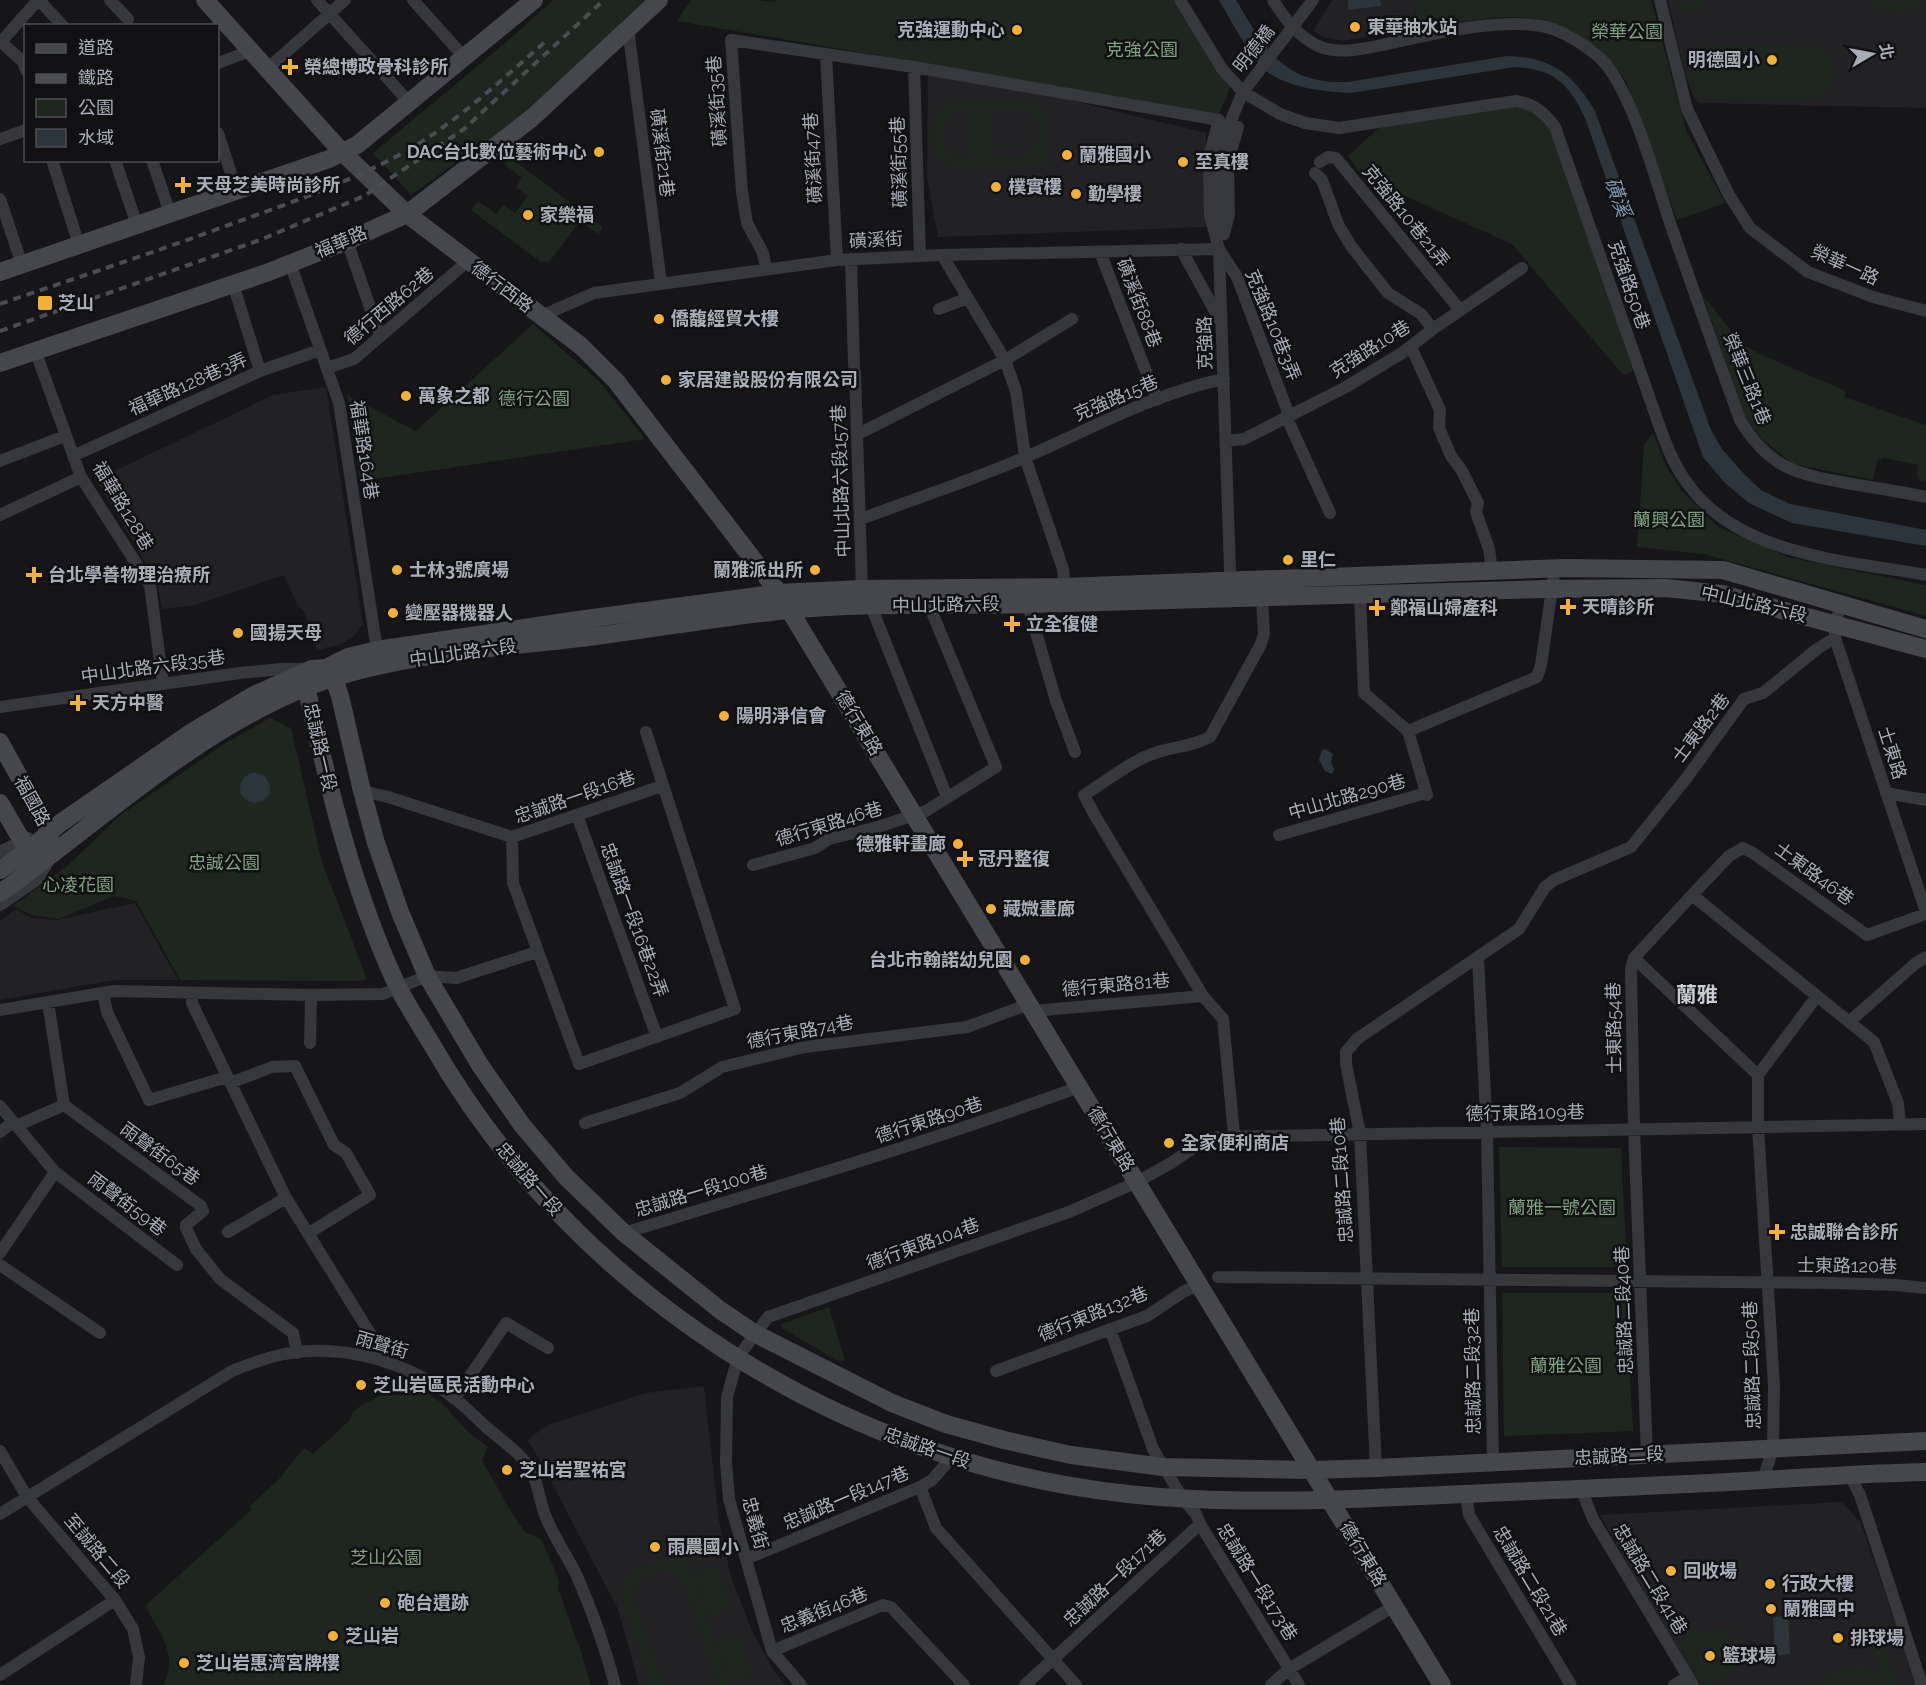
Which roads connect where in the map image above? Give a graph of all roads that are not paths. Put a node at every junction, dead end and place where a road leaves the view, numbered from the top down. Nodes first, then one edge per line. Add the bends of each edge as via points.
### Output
1 (39, 0) edge
2 (110, 0) edge
3 (205, 0) edge
4 (317, 0) edge
5 (345, 0) edge
6 (412, 0) edge
7 (534, 0) edge
8 (659, 0) edge
9 (1180, 0) edge
10 (1273, 0) edge
11 (1313, 0) edge
12 (1659, 0) edge
13 (329, 14) junction
14 (128, 19) dead end
15 (61, 24) edge
16 (628, 28) junction
17 (1292, 29) junction
18 (0, 42) edge
19 (250, 51) junction
20 (826, 55) junction
21 (464, 57) junction
22 (219, 63) edge
23 (24, 65) edge
24 (914, 67) junction
25 (267, 69) junction
26 (1243, 92) junction
27 (408, 101) junction
28 (1240, 118) dead end
29 (24, 131) edge
30 (219, 136) edge
31 (0, 139) edge
32 (342, 153) junction
33 (53, 162) edge
34 (116, 162) edge
35 (153, 162) edge
36 (237, 192) junction
37 (0, 199) edge
38 (170, 213) junction
39 (407, 214) junction
40 (137, 225) junction
41 (346, 241) junction
42 (79, 245) junction
43 (1181, 249) junction
44 (1219, 249) junction
45 (1100, 252) junction
46 (942, 255) junction
47 (920, 256) junction
48 (851, 259) junction
49 (837, 260) junction
50 (468, 261) junction
51 (290, 263) junction
52 (22, 265) junction
53 (766, 268) junction
54 (1522, 268) dead end
55 (0, 272) edge
56 (661, 283) junction
57 (234, 284) junction
58 (968, 298) junction
59 (939, 309) dead end
60 (1460, 310) junction
61 (1926, 311) edge
62 (541, 316) junction
63 (1072, 319) dead end
64 (1223, 326) junction
65 (1433, 329) junction
66 (380, 336) junction
67 (1411, 347) junction
68 (35, 350) junction
69 (320, 350) junction
70 (1005, 360) junction
71 (0, 363) edge
72 (327, 368) junction
73 (260, 371) junction
74 (1224, 379) junction
75 (1157, 400) junction
76 (1287, 416) junction
77 (858, 434) junction
78 (65, 436) junction
79 (1226, 441) junction
80 (73, 456) junction
81 (1025, 457) junction
82 (0, 461) edge
83 (81, 477) junction
84 (1926, 497) edge
85 (1330, 513) dead end
86 (0, 515) edge
87 (861, 519) junction
88 (1555, 568) junction
89 (1491, 571) junction
90 (1926, 575) edge
91 (1230, 579) junction
92 (862, 589) junction
93 (1552, 589) junction
94 (778, 593) junction
95 (1065, 595) junction
96 (1360, 596) junction
97 (1231, 598) junction
98 (1262, 598) junction
99 (1028, 604) junction
100 (929, 605) junction
101 (871, 606) junction
102 (1841, 606) junction
103 (790, 610) junction
104 (1926, 629) edge
105 (1835, 631) junction
106 (1926, 649) edge
107 (377, 650) junction
108 (312, 669) junction
109 (334, 679) junction
110 (163, 684) junction
111 (306, 687) junction
112 (0, 707) edge
113 (646, 732) dead end
114 (1408, 732) junction
115 (0, 742) edge
116 (1075, 752) dead end
117 (662, 786) junction
118 (362, 791) junction
119 (1886, 794) junction
120 (947, 797) junction
121 (1926, 800) edge
122 (0, 803) edge
123 (577, 815) junction
124 (915, 815) junction
125 (49, 831) junction
126 (1279, 835) dead end
127 (512, 837) junction
128 (25, 845) junction
129 (0, 852) edge
130 (52, 855) junction
131 (753, 865) dead end
132 (0, 870) edge
133 (0, 892) edge
134 (1692, 895) junction
135 (0, 905) edge
136 (1926, 913) edge
137 (537, 952) junction
138 (1926, 957) edge
139 (1634, 958) junction
140 (1478, 959) junction
141 (427, 976) junction
142 (398, 987) junction
143 (103, 993) junction
144 (192, 993) junction
145 (311, 995) junction
146 (1203, 996) junction
147 (1817, 996) junction
148 (48, 1002) junction
149 (1031, 1007) junction
150 (0, 1010) edge
151 (1850, 1021) junction
152 (657, 1037) junction
153 (310, 1043) dead end
154 (1758, 1075) junction
155 (228, 1080) junction
156 (1079, 1087) junction
157 (64, 1105) junction
158 (0, 1106) edge
159 (585, 1123) dead end
160 (14, 1124) junction
161 (1926, 1124) edge
162 (1900, 1125) junction
163 (1758, 1127) junction
164 (1634, 1129) junction
165 (0, 1132) edge
166 (1487, 1132) junction
167 (1360, 1134) junction
168 (1234, 1135) junction
169 (55, 1172) junction
170 (1137, 1182) junction
171 (789, 1183) joint
172 (286, 1198) junction
173 (228, 1232) dead end
174 (309, 1233) junction
175 (624, 1233) junction
176 (0, 1253) edge
177 (0, 1265) edge
178 (177, 1265) dead end
179 (1218, 1277) dead end
180 (1489, 1279) junction
181 (1367, 1280) junction
182 (1641, 1281) junction
183 (1767, 1282) junction
184 (1200, 1284) junction
185 (1926, 1288) edge
186 (1110, 1329) junction
187 (100, 1333) dead end
188 (754, 1334) junction
189 (548, 1348) dead end
190 (297, 1353) junction
191 (738, 1357) junction
192 (378, 1359) junction
193 (996, 1371) dead end
194 (455, 1398) junction
195 (1926, 1441) edge
196 (1773, 1448) junction
197 (0, 1451) edge
198 (1647, 1454) junction
199 (951, 1458) junction
200 (1494, 1461) junction
201 (1163, 1467) junction
202 (1376, 1468) junction
203 (1312, 1470) junction
204 (1926, 1472) edge
205 (1849, 1474) junction
206 (1763, 1480) junction
207 (920, 1487) junction
208 (1581, 1489) junction
209 (1466, 1494) junction
210 (27, 1497) junction
211 (1183, 1499) junction
212 (1331, 1500) junction
213 (0, 1514) edge
214 (1200, 1524) junction
215 (746, 1559) junction
216 (115, 1600) junction
217 (1394, 1606) junction
218 (772, 1651) junction
219 (1054, 1658) junction
220 (1289, 1669) junction
221 (0, 1675) edge
222 (1690, 1681) edge
223 (136, 1685) edge
224 (615, 1685) edge
225 (801, 1685) edge
226 (964, 1685) edge
227 (1025, 1685) edge
228 (1076, 1685) edge
229 (1271, 1685) edge
230 (1299, 1685) edge
231 (1442, 1685) edge
232 (1571, 1685) edge
233 (1674, 1685) edge
234 (1922, 1685) edge

1 - 15 street
1 - 18 street
2 - 14 street
3 - 19 street, 德行西路
4 - 13 street
5 - 13 street
6 - 21 street
7 - 21 street
8 - 16 street, 福華路
9 - 26 street, 克強路50巷 via 1222,69
10 - 17 street
11 - 17 street, 明德橋
12 - 61 street, 榮華一路 via 1688,109 1729,195 1750,228 1808,272 1873,297
13 - 25 street
13 - 27 street
16 - 39 street, 福華路 via 532,118
16 - 56 street, 磺溪街21巷
17 - 26 street, 明德橋
17 - 84 street, 榮華三路1巷 via 1318,46 1342,50 1521,24 1553,29 1572,37 1600,58 1620,85 1740,420 1751,438 1783,466 1804,475
18 - 23 street
19 - 22 street
19 - 25 street, 德行西路
20 - 24 street, 磺溪街35巷
20 - 49 street, 磺溪街47巷
20 - 53 street, 磺溪街35巷 via 731,40 741,192 747,223 763,253
21 - 27 street
24 - 44 street, 磺溪街35巷 via 1219,120 1209,157 1210,215
24 - 47 street, 磺溪街55巷
25 - 32 street, 德行西路
26 - 44 street, 克強路 via 1222,148
26 - 90 street, 克強路50巷 via 1280,114 1305,123 1340,128 1508,102 1538,108 1555,127 1659,425 1685,480 1727,522 1754,538 1846,562
27 - 32 street
28 - 44 street via 1228,161 1229,214
29 - 31 street
30 - 36 street
32 - 36 street
32 - 39 street, 德行西路
33 - 42 street
34 - 40 street
35 - 38 street
36 - 38 street
37 - 52 street
38 - 40 street
39 - 41 street, 福華路
39 - 50 street, 德行西路
40 - 42 street
41 - 51 street, 福華路
41 - 66 street
42 - 52 street
43 - 44 street, 磺溪街
43 - 45 street, 磺溪街
43 - 64 street
44 - 64 street, 克強路
44 - 76 street, 克強路10巷3弄 via 1237,278
45 - 46 street, 磺溪街
45 - 75 street, 磺溪街88巷
46 - 47 street, 磺溪街
46 - 58 street
47 - 48 street, 磺溪街
48 - 49 street, 磺溪街
48 - 77 street, 中山北路六段157巷
49 - 53 street, 磺溪街
50 - 62 street, 德行西路
50 - 66 street, 德行西路62巷
51 - 57 street, 福華路
51 - 69 street, 福華路164巷
52 - 55 street
53 - 56 street, 磺溪街
54 - 60 street, 克強路10巷
56 - 62 street, 磺溪街 via 594,293
57 - 68 street, 福華路
57 - 73 street
58 - 59 street
58 - 70 street
60 - 65 street, 克強路10巷
60 - 65 street, 克強路10巷21弄 via 1336,158 1328,157 1318,167 1350,246 1388,293 1421,314
62 - 94 street, 德行西路 via 581,346 616,381
63 - 70 street
64 - 74 street, 克強路
65 - 67 street, 克強路10巷
66 - 72 street, 德行西路62巷 via 354,359
67 - 76 street, 克強路10巷 via 1346,387
67 - 89 street via 1440,410 1439,428 1451,456 1478,503 1476,512 1489,549
68 - 71 street, 福華路
68 - 78 street, 福華路128巷
69 - 72 street, 福華路164巷
69 - 73 street, 福華路128巷3弄
70 - 77 street
70 - 81 street via 1016,391
72 - 107 street, 福華路164巷 via 339,403
73 - 80 street, 福華路128巷3弄
74 - 75 street, 克強路15巷
74 - 79 street, 克強路
75 - 81 street, 克強路15巷
76 - 79 street, 克強路10巷 via 1244,439
76 - 85 street, 克強路10巷3弄
77 - 87 street, 中山北路六段157巷
78 - 80 street, 福華路128巷
78 - 82 street
79 - 91 street, 克強路
80 - 83 street, 福華路128巷
81 - 87 street, 克強路15巷
81 - 95 street via 1063,569
83 - 86 street
83 - 110 street, 福華路128巷 via 150,585
87 - 92 street, 中山北路六段157巷
88 - 89 street, 中山北路六段
88 - 93 street
88 - 102 street, 中山北路六段 via 1724,570
89 - 91 street, 中山北路六段
91 - 95 street, 中山北路六段
91 - 97 street, 克強路
92 - 94 street, 中山北路六段
92 - 95 street, 中山北路六段
93 - 96 street, 中山北路六段
93 - 105 street, 中山北路六段 via 1666,588 1722,594
93 - 114 street via 1538,677
94 - 103 street, 德行東路
94 - 107 street, 中山北路六段
95 - 97 street, 中山北路六段
95 - 99 street, 中山北路六段
96 - 98 street, 中山北路六段
96 - 114 street via 1364,693
97 - 98 street, 中山北路六段
98 - 146 street via 1261,644 1210,737 1146,757 1084,795
99 - 100 street, 中山北路六段
99 - 116 street
100 - 101 street, 中山北路六段
100 - 120 street, 德行東路46巷 via 996,767
101 - 103 street, 中山北路六段
101 - 120 street
102 - 104 street, 中山北路六段
102 - 105 street
103 - 109 street, 中山北路六段 via 414,659
103 - 124 street, 德行東路
105 - 106 street, 中山北路六段
105 - 119 street, 士東路
105 - 140 street, 士東路2巷 via 1762,693 1744,699 1631,847 1554,880 1545,887 1519,929
107 - 108 street, 中山北路六段
108 - 109 street, 忠誠路一段
108 - 110 street, 中山北路六段35巷 via 282,669
108 - 111 street, 忠誠路一段
108 - 125 street, 中山北路六段 via 254,695 192,732
109 - 111 street, 中山北路六段
109 - 118 street, 忠誠路一段
110 - 112 street, 中山北路六段35巷
111 - 130 street, 中山北路六段 via 266,704 215,734
111 - 142 street, 忠誠路一段 via 348,855
113 - 117 street, 忠誠路一段16巷
114 - 126 street, 中山北路290巷 via 1427,794
115 - 125 street, 福國路
117 - 123 street, 忠誠路一段16巷
117 - 152 street, 忠誠路一段16巷 via 735,1009
118 - 127 street, 忠誠路一段16巷
118 - 141 street, 忠誠路一段 via 400,912
119 - 121 street
119 - 136 street, 士東路
120 - 124 street, 德行東路46巷
122 - 128 street, 福國路
123 - 127 street, 忠誠路一段16巷
123 - 152 street, 忠誠路一段16巷22弄
124 - 131 street, 德行東路46巷
124 - 149 street, 德行東路
125 - 128 street, 中山北路六段
125 - 130 street, 福國路
127 - 137 street via 513,883
128 - 129 street
128 - 130 street, 福國路
128 - 132 street, 中山北路六段
130 - 133 street, 中山北路六段
130 - 135 street via 38,879
134 - 136 street, 士東路46巷 via 1729,856 1743,848 1867,935
134 - 139 street, 士東路54巷
134 - 147 street
137 - 141 street via 456,978
137 - 152 street via 579,1064
138 - 151 street
139 - 154 street
139 - 164 street, 士東路54巷
140 - 166 street, 忠誠路二段32巷
140 - 167 street, 忠誠路二段10巷 via 1357,1039 1346,1052
141 - 142 street
141 - 175 street, 忠誠路一段 via 480,1065 522,1125 566,1177
142 - 145 street via 383,994
142 - 191 street, 忠誠路一段 via 447,1073 528,1181 630,1280
143 - 144 street
143 - 148 street
143 - 155 street via 107,1012 149,1100
144 - 145 street
144 - 155 street via 192,1003
145 - 153 street
146 - 149 street, 德行東路81巷
146 - 168 street via 1223,1019
147 - 151 street
147 - 154 street
148 - 150 street
148 - 157 street
149 - 156 street, 德行東路
149 - 159 street, 德行東路74巷 via 967,1027 805,1047 758,1057 722,1067 680,1093
151 - 162 street via 1874,1042 1898,1103
154 - 163 street
155 - 172 street
155 - 174 street via 272,1067 295,1066 334,1145 346,1153 370,1195
156 - 170 street, 德行東路
156 - 171 street, 德行東路90巷 via 996,1118
157 - 160 street
157 - 190 street, 雨聲街65巷 via 201,1206 203,1211 186,1228 196,1249 220,1279 293,1333
158 - 160 street, 雨聲街59巷
160 - 165 street
160 - 169 street, 雨聲街59巷
161 - 162 street, 德行東路109巷
162 - 163 street, 德行東路109巷
163 - 164 street, 德行東路109巷
163 - 183 street, 忠誠路二段50巷
164 - 166 street, 德行東路109巷
164 - 182 street, 忠誠路二段40巷
166 - 167 street, 德行東路109巷
166 - 180 street, 忠誠路二段32巷
167 - 168 street, 德行東路109巷
167 - 181 street, 忠誠路二段10巷
168 - 170 street, 德行東路109巷 via 1199,1144
169 - 176 street
169 - 178 street, 雨聲街59巷
170 - 184 street, 德行東路
170 - 188 street, 德行東路104巷 via 1069,1212 768,1317
171 - 175 street, 忠誠路一段100巷
172 - 173 street
172 - 174 street
174 - 192 street via 381,1351
175 - 188 street, 忠誠路一段
177 - 187 street
179 - 181 street
180 - 181 street
180 - 182 street
180 - 200 street, 忠誠路二段32巷
181 - 202 street, 忠誠路二段10巷
182 - 183 street, 士東路120巷
182 - 198 street, 忠誠路二段40巷
183 - 185 street, 士東路120巷
183 - 196 street, 忠誠路二段50巷 via 1774,1386
184 - 186 street, 德行東路132巷 via 1147,1316
184 - 203 street, 德行東路
186 - 193 street, 德行東路132巷
186 - 201 street, 忠誠路一段173巷
188 - 191 street, 德行東路104巷
188 - 201 street, 忠誠路一段 via 892,1403 946,1424 1071,1455
189 - 194 street via 506,1323
190 - 192 street, 雨聲街 via 349,1353
190 - 210 street, 雨聲街 via 260,1360 219,1378
191 - 199 street, 忠誠路一段 via 806,1399 886,1435
191 - 215 street, 忠義街 via 727,1397 726,1463 729,1499
192 - 194 street, 雨聲街 via 407,1370
194 - 224 street, 雨聲街 via 533,1474 544,1513 594,1616
195 - 196 street, 忠誠路二段
196 - 198 street, 忠誠路二段
196 - 206 street, 忠誠路二段50巷
197 - 210 street, 至誠路二段
198 - 200 street, 忠誠路二段
199 - 207 street, 忠誠路一段147巷 via 933,1480
199 - 211 street, 忠誠路一段 via 1067,1486
200 - 202 street, 忠誠路二段
201 - 203 street, 忠誠路一段
201 - 211 street, 忠誠路一段173巷
202 - 203 street, 忠誠路二段
203 - 212 street, 德行東路
204 - 205 street, 忠誠路二段
205 - 206 street, 忠誠路二段
205 - 234 street via 1860,1495
206 - 208 street, 忠誠路二段
207 - 215 street, 忠誠路一段147巷
207 - 219 street via 936,1528
208 - 209 street, 忠誠路二段
208 - 222 street, 忠誠路二段41巷 via 1593,1519
209 - 212 street, 忠誠路二段
209 - 232 street, 忠誠路二段21巷 via 1469,1515
210 - 213 street, 雨聲街
210 - 216 street, 至誠路二段
211 - 212 street, 忠誠路一段
211 - 214 street, 忠誠路一段173巷
212 - 217 street, 德行東路
214 - 219 street, 忠誠路一段171巷
214 - 220 street, 忠誠路一段173巷
215 - 218 street, 忠義街
216 - 221 street
216 - 223 street, 至誠路二段 via 133,1629 139,1657
217 - 220 street
217 - 231 street, 德行東路
218 - 225 street, 忠義街
218 - 226 street, 忠義街46巷 via 883,1605 891,1607
219 - 227 street, 忠誠路一段171巷
219 - 228 street
220 - 229 street
220 - 230 street, 忠誠路一段173巷
222 - 233 street

